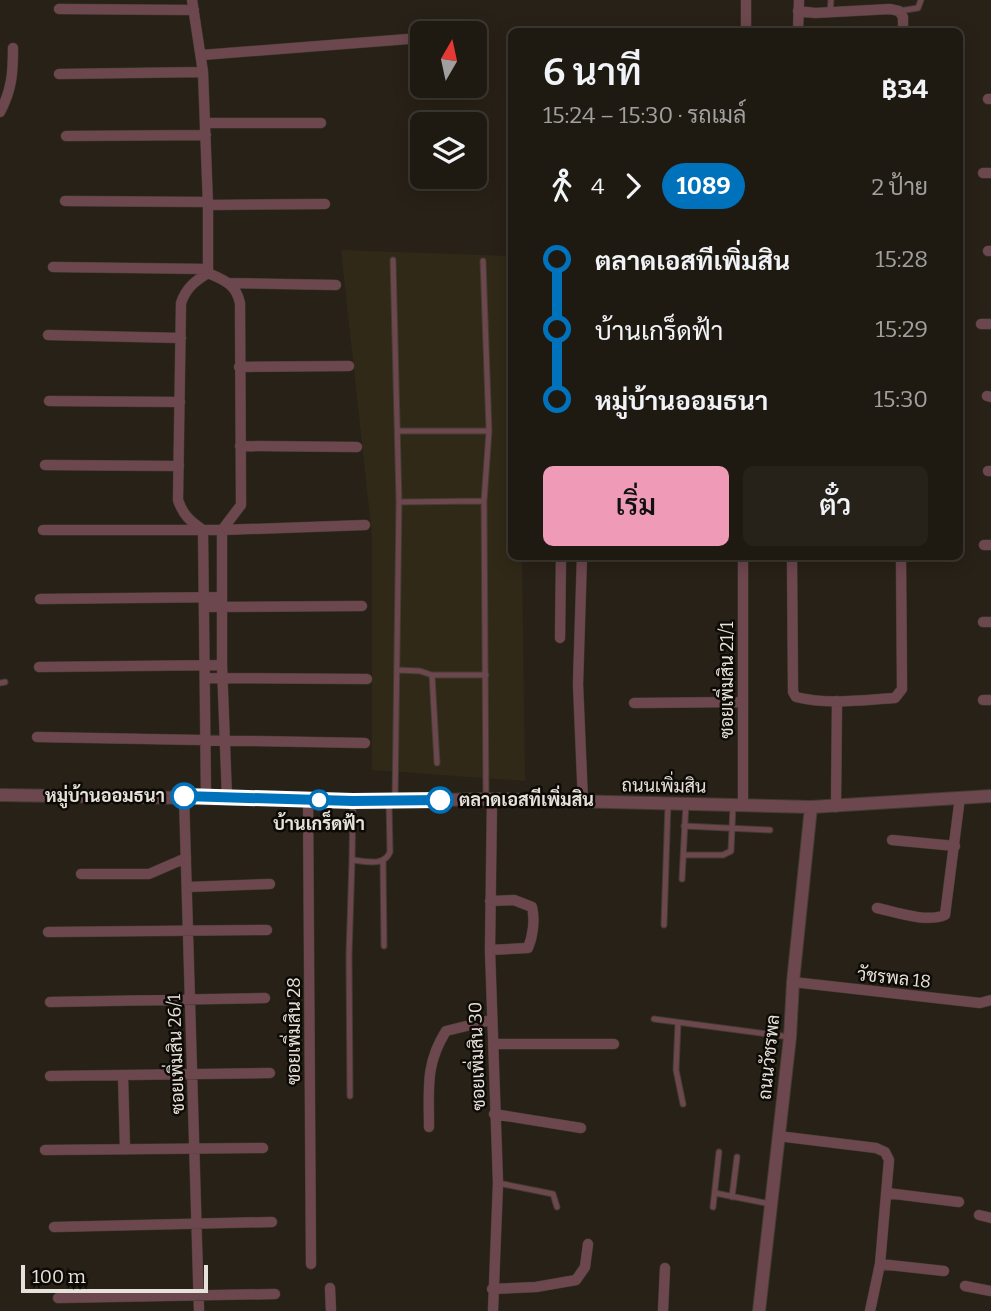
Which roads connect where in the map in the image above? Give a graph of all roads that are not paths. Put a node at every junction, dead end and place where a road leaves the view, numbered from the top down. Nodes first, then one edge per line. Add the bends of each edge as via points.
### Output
1 (747, 0) edge
2 (831, 0) edge
3 (921, 0) edge
4 (193, 5) edge
5 (799, 6) edge
6 (59, 9) dead end
7 (899, 11) junction
8 (830, 12) junction
9 (746, 28) edge
10 (798, 28) edge
11 (903, 28) edge
12 (410, 39) edge
13 (13, 48) dead end
14 (202, 55) junction
15 (203, 72) junction
16 (59, 74) dead end
17 (0, 112) edge
18 (205, 123) junction
19 (321, 123) dead end
20 (206, 135) junction
21 (66, 136) dead end
22 (65, 201) dead end
23 (208, 204) junction
24 (326, 205) dead end
25 (393, 260) dead end
26 (483, 261) dead end
27 (53, 267) dead end
28 (208, 271) junction
29 (229, 282) junction
30 (336, 285) dead end
31 (48, 335) dead end
32 (181, 338) junction
33 (349, 366) dead end
34 (239, 367) junction
35 (49, 401) dead end
36 (180, 402) junction
37 (398, 431) junction
38 (489, 431) junction
39 (240, 446) junction
40 (357, 447) dead end
41 (45, 465) dead end
42 (179, 466) junction
43 (484, 500) junction
44 (399, 502) junction
45 (365, 525) dead end
46 (43, 530) dead end
47 (203, 530) junction
48 (222, 530) junction
49 (561, 560) edge
50 (582, 560) edge
51 (743, 560) edge
52 (792, 560) edge
53 (901, 560) edge
54 (40, 599) dead end
55 (221, 601) junction
56 (205, 602) junction
57 (362, 606) dead end
58 (560, 638) dead end
59 (222, 665) junction
60 (205, 666) junction
61 (39, 667) dead end
62 (397, 670) junction
63 (432, 675) junction
64 (486, 675) junction
65 (205, 678) junction
66 (222, 679) junction
67 (367, 679) dead end
68 (837, 701) junction
69 (742, 702) junction
70 (634, 703) dead end
71 (37, 737) dead end
72 (205, 740) junction
73 (224, 740) junction
74 (365, 743) dead end
75 (437, 763) dead end
76 (0, 795) edge
77 (184, 796) junction
78 (991, 796) edge
79 (206, 797) junction
80 (960, 797) junction
81 (227, 798) junction
82 (308, 799) junction
83 (489, 800) junction
84 (353, 801) junction
85 (392, 801) junction
86 (583, 802) junction
87 (668, 803) junction
88 (686, 803) junction
89 (738, 804) junction
90 (811, 807) junction
91 (836, 807) junction
92 (684, 826) junction
93 (734, 828) junction
94 (770, 830) dead end
95 (892, 840) dead end
96 (955, 846) junction
97 (684, 855) junction
98 (186, 858) junction
99 (352, 860) junction
100 (383, 861) junction
101 (81, 874) dead end
102 (682, 879) dead end
103 (270, 884) dead end
104 (187, 887) junction
105 (490, 901) junction
106 (877, 908) dead end
107 (664, 925) dead end
108 (188, 930) junction
109 (267, 930) dead end
110 (48, 932) dead end
111 (384, 946) dead end
112 (490, 950) junction
113 (793, 982) junction
114 (265, 998) dead end
115 (190, 999) junction
116 (991, 1000) edge
117 (50, 1002) dead end
118 (654, 1019) dead end
119 (491, 1020) junction
120 (678, 1023) junction
121 (790, 1037) junction
122 (493, 1044) junction
123 (614, 1044) dead end
124 (270, 1073) dead end
125 (124, 1074) junction
126 (192, 1074) junction
127 (50, 1076) dead end
128 (350, 1096) dead end
129 (683, 1104) dead end
130 (494, 1114) junction
131 (429, 1127) dead end
132 (581, 1128) dead end
133 (778, 1136) junction
134 (263, 1148) dead end
135 (125, 1149) junction
136 (194, 1149) junction
137 (45, 1150) dead end
138 (719, 1152) dead end
139 (737, 1157) dead end
140 (498, 1183) junction
141 (715, 1193) junction
142 (887, 1193) junction
143 (732, 1197) junction
144 (959, 1202) dead end
145 (770, 1204) junction
146 (557, 1207) dead end
147 (713, 1207) dead end
148 (979, 1215) dead end
149 (991, 1218) edge
150 (272, 1222) dead end
151 (196, 1225) junction
152 (54, 1227) dead end
153 (588, 1244) dead end
154 (311, 1264) dead end
155 (880, 1264) junction
156 (665, 1268) dead end
157 (944, 1271) dead end
158 (964, 1286) dead end
159 (330, 1289) dead end
160 (492, 1289) junction
161 (991, 1292) edge
162 (275, 1294) dead end
163 (198, 1296) junction
164 (58, 1298) dead end
165 (199, 1311) edge
166 (331, 1311) edge
167 (493, 1311) edge
168 (663, 1311) edge
169 (759, 1311) edge
170 (870, 1311) edge

1 - 9 street
2 - 8 lane
3 - 7 lane via 918,8
4 - 6 street
4 - 14 street
5 - 8 street
5 - 10 street
7 - 8 street
7 - 11 street
12 - 14 street
13 - 17 street via 13,77
14 - 15 street
15 - 16 street
15 - 18 street
18 - 19 street
18 - 20 street
20 - 21 street
20 - 23 street
22 - 23 street
23 - 24 street
23 - 28 street
25 - 37 lane
26 - 38 lane
27 - 28 street
28 - 29 street
28 - 32 street via 184,293
29 - 30 street
29 - 34 street via 240,303
31 - 32 street
32 - 36 street
33 - 34 street
34 - 39 street
35 - 36 street
36 - 42 street
37 - 38 lane
37 - 44 lane
38 - 43 lane
39 - 40 street
39 - 48 street via 241,505
41 - 42 street
42 - 47 street via 182,512
43 - 44 lane
43 - 64 lane
44 - 62 lane
45 - 48 street
46 - 47 street
47 - 48 street
47 - 56 street
48 - 55 street
49 - 58 street
50 - 86 street via 578,684
51 - 69 street, ซอยเพิ่มสิน 21/1
52 - 68 street via 793,692 805,699
53 - 68 street via 902,689 895,698
54 - 56 street
55 - 56 street
55 - 57 street
55 - 59 street
56 - 60 street
59 - 60 street
59 - 66 street
60 - 61 street
60 - 65 street
62 - 63 lane
62 - 85 lane
63 - 64 lane
63 - 75 lane
64 - 83 lane
65 - 66 street
65 - 72 street
66 - 67 street
66 - 73 street
68 - 91 street
69 - 70 street
69 - 89 street, ซอยเพิ่มสิน 21/1
71 - 72 street
72 - 73 street
72 - 79 street
73 - 74 street
73 - 81 street
76 - 77 street, ถนนเพิ่มสิน
77 - 79 street, ถนนเพิ่มสิน
77 - 98 street, ซอยเพิ่มสิน 26/1
78 - 80 street, ถนนเพิ่มสิน
79 - 81 street, ถนนเพิ่มสิน
80 - 91 street, ถนนเพิ่มสิน
80 - 96 street
81 - 82 street, ถนนเพิ่มสิน
82 - 84 street, ถนนเพิ่มสิน
82 - 154 street, ซอยเพิ่มสิน 28
83 - 85 street, ถนนเพิ่มสิน
83 - 86 street, ถนนเพิ่มสิน
83 - 105 street, ซอยเพิ่มสิน 30
84 - 85 street, ถนนเพิ่มสิน
84 - 99 lane
85 - 100 lane via 390,852
86 - 87 street, ถนนเพิ่มสิน
87 - 88 street, ถนนเพิ่มสิน
87 - 107 lane
88 - 89 street, ถนนเพิ่มสิน
88 - 92 lane
89 - 90 street, ถนนเพิ่มสิน
89 - 93 lane
90 - 91 street, ถนนเพิ่มสิน
90 - 113 street, ถนนวัชรพล
92 - 93 lane
92 - 97 lane
93 - 94 lane
93 - 97 lane via 728,853
95 - 96 street
96 - 106 street via 945,915 925,917
97 - 102 lane
98 - 101 street via 149,874
98 - 104 street, ซอยเพิ่มสิน 26/1
99 - 100 lane
99 - 128 lane
100 - 111 lane
103 - 104 street
104 - 108 street, ซอยเพิ่มสิน 26/1
105 - 112 street, ซอยเพิ่มสิน 30
105 - 112 street via 514,900 532,907 533,913 528,948
108 - 109 street
108 - 110 street
108 - 115 street, ซอยเพิ่มสิน 26/1
112 - 119 street, ซอยเพิ่มสิน 30
113 - 116 street, วัชรพล 18 via 980,1003
113 - 121 street, ถนนวัชรพล
114 - 115 street
115 - 117 street
115 - 126 street, ซอยเพิ่มสิน 26/1
118 - 120 lane
119 - 122 street, ซอยเพิ่มสิน 30
119 - 131 street via 446,1031 436,1047 429,1069
120 - 121 lane
120 - 129 lane via 676,1070
121 - 133 street, ถนนวัชรพล
122 - 123 street
122 - 130 street, ซอยเพิ่มสิน 30
124 - 126 street
125 - 126 street
125 - 127 street
125 - 135 street
126 - 136 street, ซอยเพิ่มสิน 26/1
130 - 132 street
130 - 140 street, ซอยเพิ่มสิน 30
133 - 142 street via 885,1152 889,1160
133 - 145 street, ถนนวัชรพล
134 - 136 street
135 - 136 street
135 - 137 street
136 - 151 street, ซอยเพิ่มสิน 26/1
138 - 141 lane
139 - 143 lane
140 - 146 lane via 553,1194
140 - 160 street, ซอยเพิ่มสิน 30
141 - 143 lane
141 - 147 lane
142 - 144 street
142 - 155 street
143 - 145 lane
145 - 169 street, ถนนวัชรพล
148 - 149 street
150 - 151 street
151 - 152 street
151 - 163 street, ซอยเพิ่มสิน 26/1
153 - 160 street via 585,1267 576,1280
155 - 157 street
155 - 170 street
156 - 168 street
158 - 161 street
159 - 166 street
160 - 167 street, ซอยเพิ่มสิน 30
162 - 163 street
163 - 164 street
163 - 165 street, ซอยเพิ่มสิน 26/1

